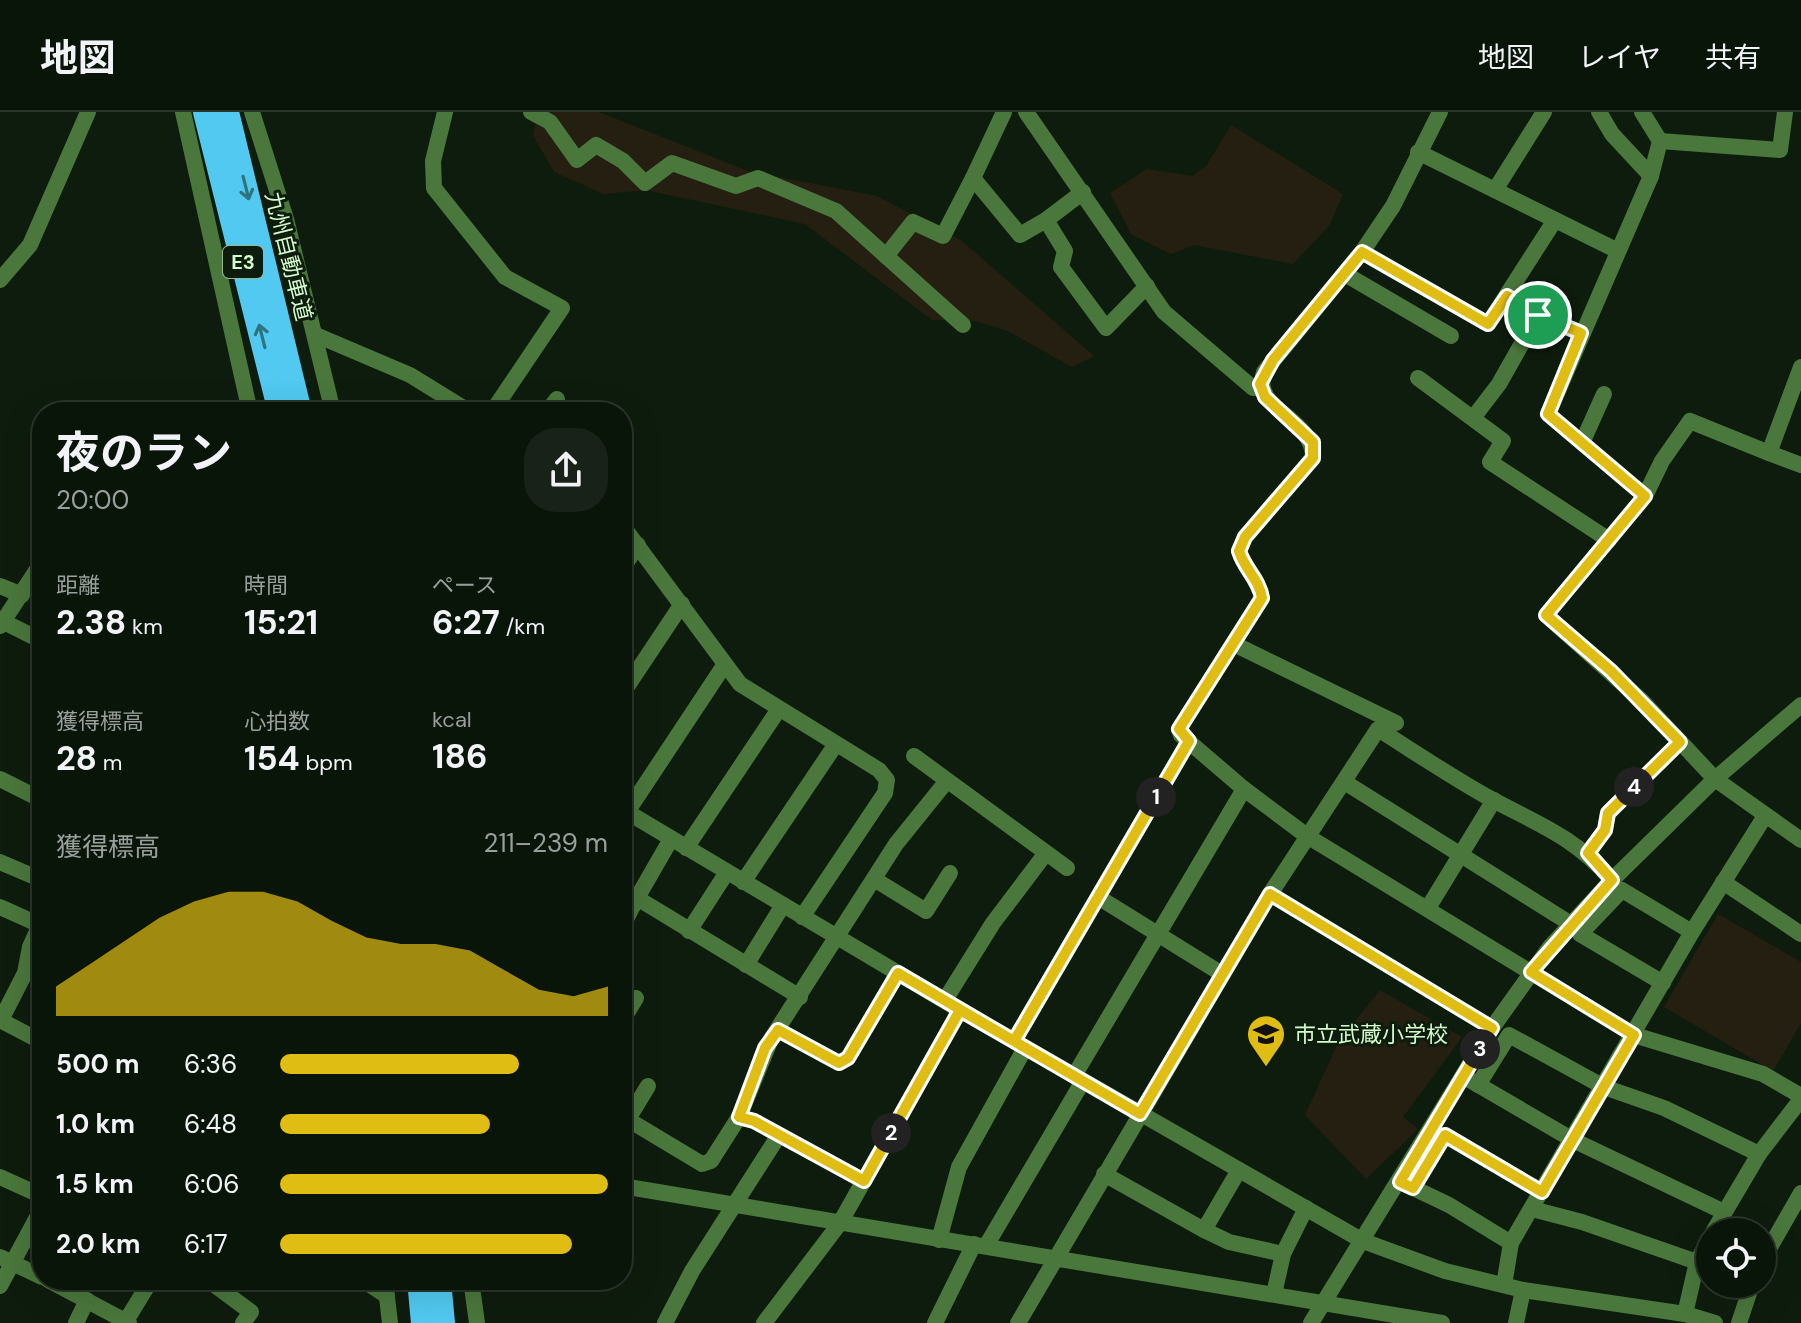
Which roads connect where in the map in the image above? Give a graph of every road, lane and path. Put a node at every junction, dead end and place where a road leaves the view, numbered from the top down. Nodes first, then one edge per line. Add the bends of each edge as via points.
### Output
1 (88, 112) edge
2 (183, 112) edge
3 (205, 112) edge
4 (227, 112) edge
5 (252, 112) edge
6 (445, 112) edge
7 (531, 112) edge
8 (1004, 112) edge
9 (1026, 112) edge
10 (1440, 112) edge
11 (1544, 112) edge
12 (1599, 112) edge
13 (1642, 112) edge
14 (1785, 112) edge
15 (1660, 141) junction
16 (1418, 152) junction
17 (1651, 176) junction
18 (973, 178) junction
19 (1495, 190) junction
20 (1083, 192) junction
21 (1046, 220) junction
22 (1555, 220) junction
23 (1616, 250) junction
24 (1362, 252) junction
25 (886, 256) junction
26 (1345, 274) junction
27 (0, 280) edge
28 (1147, 286) junction
29 (1507, 296) junction
30 (1538, 315) junction
31 (963, 325) dead end
32 (1581, 333) junction
33 (316, 335) junction
34 (1451, 336) dead end
35 (1801, 367) edge
36 (1418, 378) dead end
37 (1262, 388) junction
38 (1604, 394) dead end
39 (248, 402) edge
40 (278, 402) edge
41 (298, 402) edge
42 (331, 402) edge
43 (454, 402) edge
44 (499, 402) edge
45 (1473, 418) junction
46 (1582, 443) junction
47 (1769, 453) junction
48 (1801, 465) edge
49 (1645, 496) junction
50 (632, 538) edge
51 (1609, 540) junction
52 (638, 545) junction
53 (632, 554) edge
54 (32, 578) edge
55 (0, 586) edge
56 (22, 595) junction
57 (682, 604) junction
58 (1, 622) edge
59 (32, 636) edge
60 (1234, 644) junction
61 (725, 664) junction
62 (632, 674) edge
63 (1801, 705) edge
64 (779, 709) junction
65 (1396, 723) dead end
66 (1189, 741) junction
67 (1680, 742) junction
68 (836, 744) junction
69 (914, 756) dead end
70 (0, 779) edge
71 (1715, 779) junction
72 (946, 782) junction
73 (1346, 783) junction
74 (1244, 789) junction
75 (32, 795) edge
76 (632, 799) edge
77 (1494, 800) junction
78 (632, 816) edge
79 (1765, 816) junction
80 (1307, 836) junction
81 (671, 839) junction
82 (1801, 840) edge
83 (686, 848) junction
84 (1046, 853) junction
85 (1588, 853) junction
86 (1460, 855) junction
87 (0, 862) edge
88 (1067, 868) dead end
89 (727, 872) junction
90 (950, 873) dead end
91 (32, 876) edge
92 (874, 879) junction
93 (1612, 880) junction
94 (743, 882) junction
95 (1723, 882) junction
96 (1270, 894) junction
97 (1098, 897) junction
98 (637, 898) junction
99 (783, 905) junction
100 (0, 907) edge
101 (632, 908) edge
102 (1428, 908) junction
103 (802, 917) junction
104 (32, 919) edge
105 (1571, 924) junction
106 (689, 931) junction
107 (1692, 932) junction
108 (1801, 934) edge
109 (1160, 935) junction
110 (837, 937) junction
111 (32, 951) edge
112 (746, 965) junction
113 (1531, 972) junction
114 (898, 973) junction
115 (1222, 974) junction
116 (1663, 983) junction
117 (800, 997) junction
118 (636, 998) dead end
119 (945, 1000) junction
120 (632, 1005) edge
121 (960, 1010) junction
122 (0, 1020) edge
123 (1492, 1028) junction
124 (778, 1030) junction
125 (1634, 1035) junction
126 (32, 1037) edge
127 (1020, 1045) junction
128 (1079, 1079) junction
129 (1471, 1081) junction
130 (648, 1086) dead end
131 (1604, 1087) junction
132 (1801, 1098) edge
133 (632, 1108) edge
134 (1140, 1114) junction
135 (739, 1117) junction
136 (632, 1121) edge
137 (779, 1135) junction
138 (1573, 1140) junction
139 (1759, 1154) junction
140 (1239, 1170) junction
141 (1104, 1174) junction
142 (0, 1177) edge
143 (864, 1181) junction
144 (1406, 1185) junction
145 (632, 1188) edge
146 (32, 1191) edge
147 (1542, 1192) junction
148 (1801, 1193) edge
149 (735, 1206) junction
150 (1306, 1208) junction
151 (1532, 1209) junction
152 (1724, 1212) junction
153 (1721, 1218) edge
154 (32, 1222) edge
155 (840, 1223) junction
156 (1204, 1230) junction
157 (1776, 1237) edge
158 (939, 1240) junction
159 (1363, 1241) junction
160 (1511, 1243) junction
161 (980, 1245) junction
162 (1283, 1254) junction
163 (6, 1259) edge
164 (1056, 1259) junction
165 (1696, 1262) edge
166 (1696, 1266) edge
167 (32, 1272) edge
168 (1504, 1285) junction
169 (0, 1286) edge
170 (68, 1290) edge
171 (146, 1290) edge
172 (221, 1290) edge
173 (386, 1290) edge
174 (420, 1290) edge
175 (440, 1290) edge
176 (472, 1290) edge
177 (1523, 1290) junction
178 (1274, 1294) junction
179 (1747, 1298) edge
180 (87, 1300) junction
181 (1323, 1302) junction
182 (1685, 1314) junction
183 (128, 1322) edge
184 (76, 1323) edge
185 (243, 1323) edge
186 (390, 1323) edge
187 (423, 1323) edge
188 (443, 1323) edge
189 (477, 1323) edge
190 (665, 1323) edge
191 (764, 1323) edge
192 (935, 1323) edge
193 (1018, 1323) edge
194 (1311, 1323) edge
195 (1442, 1323) edge
196 (1516, 1323) edge
197 (1715, 1323) edge
198 (1739, 1323) edge

1 - 27 street via 30,245
2 - 39 street
40 -> 3 highway, 九州自動車道 / E3
4 -> 41 highway, 九州自動車道 / E3
5 - 33 street
6 - 44 street via 433,161 434,188 505,277 562,308
7 - 25 street via 550,122 577,160 596,145 645,183 672,163 736,186 758,178 836,211
8 - 18 street
9 - 20 street
10 - 16 street
11 - 19 street
12 - 17 street
13 - 15 street
14 - 15 street via 1780,150
15 - 17 street
16 - 19 street
16 - 24 street via 1393,206
17 - 23 street
18 - 21 street via 1020,235
18 - 25 street via 943,236 913,222
19 - 22 street
20 - 21 street
20 - 28 street
21 - 28 street via 1065,251 1061,267 1106,328
22 - 23 street
22 - 29 street
23 - 32 street
24 - 26 street
24 - 29 street via 1488,324
25 - 31 street
26 - 34 street
26 - 37 street via 1264,372
28 - 37 street via 1164,312 1253,388
29 - 30 street
30 - 32 street
30 - 45 street
32 - 46 street via 1548,414
33 - 42 street
33 - 43 street via 410,375
35 - 47 street
36 - 45 street
37 - 60 street via 1313,442 1313,458 1245,537 1239,551 1262,598
38 - 46 street
45 - 51 street via 1503,441 1490,462
46 - 49 street
47 - 48 street
47 - 49 street via 1690,421
49 - 51 street
50 - 52 street
51 - 67 street via 1546,615 1611,671
52 - 53 street
52 - 57 street
54 - 56 street
55 - 56 street
56 - 58 street
57 - 61 street
57 - 62 street
58 - 59 street
60 - 65 street
60 - 66 street via 1179,729
61 - 64 street via 740,684
61 - 76 street
63 - 71 street
64 - 68 street
64 - 83 street
66 - 74 street
66 - 97 street
67 - 71 street
67 - 85 street via 1608,813 1605,830
68 - 94 street
68 - 103 street via 879,770 887,787
69 - 72 street
70 - 75 street
71 - 79 street
71 - 93 street
72 - 84 street
72 - 92 street
73 - 77 street via 1378,729
73 - 80 street
73 - 86 street
74 - 80 street
74 - 109 street
77 - 85 street
77 - 86 street
78 - 81 street
79 - 82 street
79 - 95 street
80 - 96 street
80 - 102 street
81 - 83 street
81 - 98 street
83 - 89 street
84 - 88 street
84 - 119 street via 993,923
85 - 93 street
86 - 102 street
86 - 105 street
87 - 91 street
89 - 94 street
89 - 106 street
90 - 92 street via 926,911
92 - 110 street
93 - 105 street
94 - 99 street
95 - 107 street
95 - 108 street
96 - 115 street
96 - 123 street
97 - 109 street
97 - 127 street
98 - 101 street
98 - 106 street
99 - 103 street
99 - 112 street
100 - 104 street
102 - 113 street
103 - 110 street
105 - 113 street
106 - 112 street
107 - 116 street
107 - 116 street via 1622,890 1580,934
109 - 115 street
109 - 128 street
110 - 114 street
110 - 117 street
111 - 122 street
112 - 117 street
113 - 123 street
113 - 125 street
114 - 119 street
114 - 124 street via 848,1058 839,1063
115 - 134 street
116 - 125 street
117 - 124 street
118 - 120 street
119 - 121 street
121 - 127 street
121 - 143 street
122 - 126 street
123 - 129 street
124 - 135 street via 765,1048
125 - 131 street
125 - 132 street via 1763,1074
127 - 128 street
127 - 158 street via 959,1167
128 - 134 street
128 - 161 street
129 - 131 street via 1509,1035
129 - 138 street
129 - 144 street
130 - 133 street
131 - 138 street
131 - 139 street via 1664,1108
132 - 139 street
134 - 140 street
134 - 141 street
135 - 136 street via 711,1161 702,1164
135 - 137 street
137 - 143 street
137 - 149 street
138 - 147 street
138 - 152 street
139 - 152 street
140 - 150 street
140 - 156 street
141 - 156 street
141 - 164 street
142 - 146 street
143 - 155 street
144 - 147 street via 1445,1135
144 - 159 street
144 - 160 street
145 - 149 street
147 - 151 street
148 - 157 street
149 - 155 street
149 - 190 street
150 - 159 street
150 - 162 street
151 - 160 street
151 - 165 street
152 - 153 street
154 - 163 street
155 - 158 street
155 - 191 street
156 - 162 street via 1229,1242
158 - 161 street
159 - 168 street via 1445,1271
159 - 181 street
160 - 168 street
161 - 164 street
161 - 192 street
162 - 178 street
163 - 167 street
163 - 169 street
164 - 178 street
164 - 193 street
166 - 182 street
168 - 177 street
170 - 180 street
171 - 183 street
172 - 185 street via 251,1312
173 - 186 street
174 - 187 highway
175 - 188 highway
176 - 189 street
177 - 182 street
177 - 196 street
178 - 181 street
179 - 198 street
180 - 183 street
180 - 184 street
181 - 194 street
181 - 195 street
182 - 197 street

